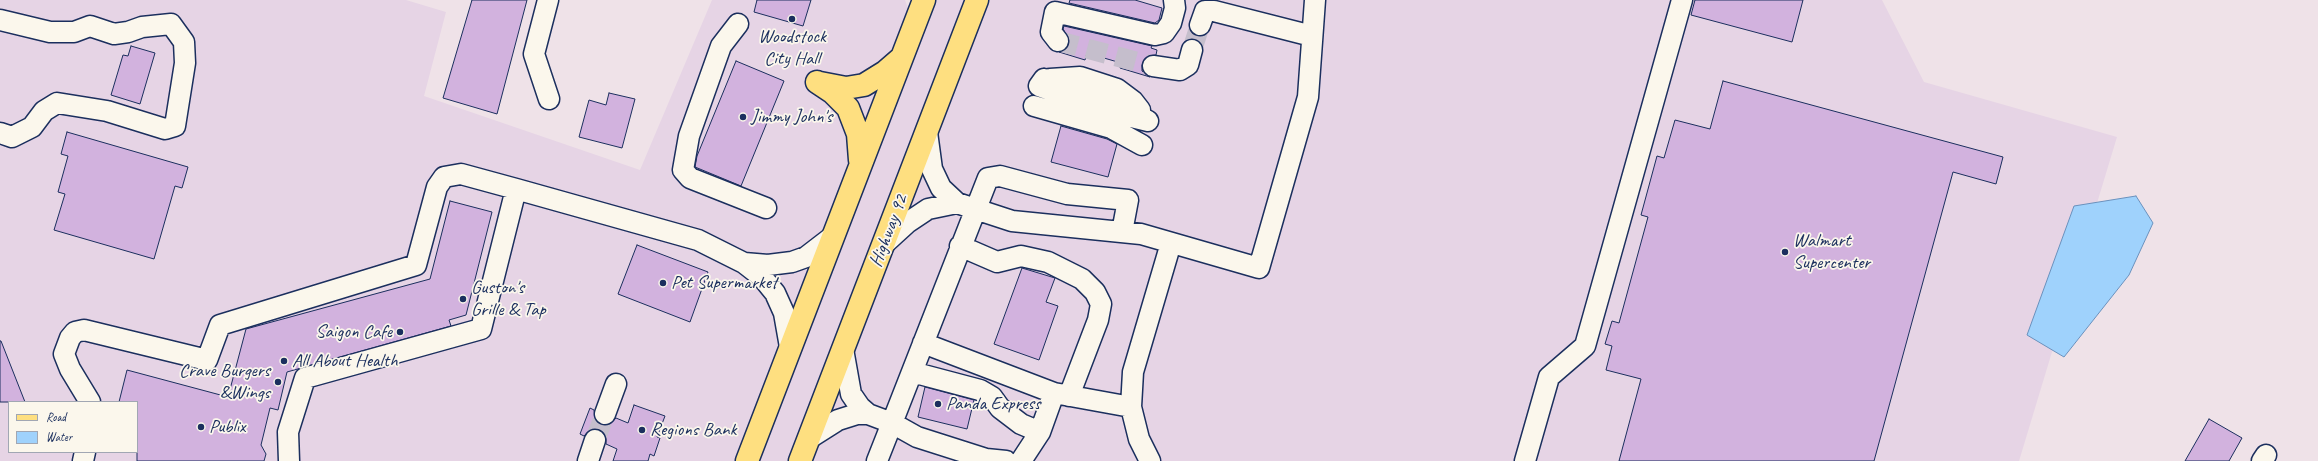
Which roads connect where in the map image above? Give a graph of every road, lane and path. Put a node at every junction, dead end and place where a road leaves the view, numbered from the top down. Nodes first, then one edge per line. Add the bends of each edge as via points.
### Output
1 (548, 0) edge
2 (924, 0) edge
3 (977, 0) edge
4 (1174, 0) edge
5 (1315, 0) edge
6 (1682, 0) edge
7 (1057, 6) edge
8 (0, 20) edge
9 (738, 24) dead end
10 (1200, 25) tunnel mouth
11 (1312, 36) junction
12 (1058, 41) dead end
13 (1192, 50) tunnel mouth
14 (902, 57) junction
15 (1153, 66) tunnel mouth
16 (1038, 92) dead end
17 (548, 99) dead end
18 (926, 132) junction
19 (0, 133) edge
20 (1145, 133) dead end
21 (861, 163) junction
22 (516, 189) junction
23 (966, 206) junction
24 (766, 208) dead end
25 (1122, 232) junction
26 (832, 237) junction
27 (1171, 243) junction
28 (884, 244) junction
29 (960, 246) junction
30 (744, 263) junction
31 (923, 343) junction
32 (790, 347) junction
33 (843, 349) junction
34 (912, 372) junction
35 (616, 384) dead end
36 (1061, 395) junction
37 (89, 401) edge
38 (1131, 407) junction
39 (605, 414) tunnel mouth
40 (868, 414) junction
41 (892, 423) junction
42 (1040, 432) junction
43 (808, 439) junction
44 (595, 440) tunnel mouth
45 (289, 461) edge
46 (588, 461) edge
47 (747, 461) edge
48 (800, 461) edge
49 (877, 461) edge
50 (1006, 461) edge
51 (1020, 461) edge
52 (1150, 461) edge
53 (1525, 461) edge

1 - 17 street via 534,54
2 - 14 main road
3 - 18 main road, Highway 92
4 - 7 street via 1175,8 1171,23 1164,33 1156,36
5 - 11 street
6 - 53 street via 1585,346 1549,377
7 - 12 street via 1051,32
8 - 19 street via 50,32 74,32 90,26 114,34 142,26 171,24 184,42 185,63 175,126 165,128 108,111 57,103 44,111 32,127 12,137
9 - 24 street via 721,46 689,136 683,170 690,178
10 - 11 street via 1205,11 1214,11
11 - 27 street via 1308,97 1260,268
13 - 15 street via 1188,65 1180,70
14 - 21 main road
14 - 21 main road via 864,85 846,88 817,82 848,108 858,134
16 - 20 street via 1114,113
18 - 23 street via 932,169 941,188
18 - 28 main road, Highway 92
21 - 26 main road
22 - 30 street via 698,240
22 - 37 street via 461,174 444,178 437,187 416,265 220,325 207,360 84,330 75,332 64,354
22 - 45 street via 481,329 305,378 288,432
23 - 25 street via 1012,221
23 - 25 street via 988,178 1000,176 1068,194 1128,200
23 - 28 street via 928,209 907,223
23 - 29 street
25 - 27 street via 1141,234
26 - 30 street via 806,257 792,262 768,265
26 - 32 main road
27 - 38 street via 1133,372
28 - 33 main road, Highway 92
29 - 31 street
29 - 36 street via 997,262 1021,256 1048,262 1082,279 1095,292 1101,304 1098,320
30 - 32 street via 762,277 775,294 784,313
31 - 34 street
31 - 36 street
32 - 47 main road
33 - 40 street via 851,394
33 - 43 main road, Highway 92
34 - 41 street
34 - 42 street via 980,390 992,397 1000,408 1021,424
35 - 39 street
36 - 38 street
36 - 42 street
38 - 52 street via 1138,439
40 - 41 street
40 - 43 street via 838,420
41 - 49 street
41 - 50 street via 917,437 986,459
42 - 51 street
43 - 48 main road, Highway 92
44 - 46 street

